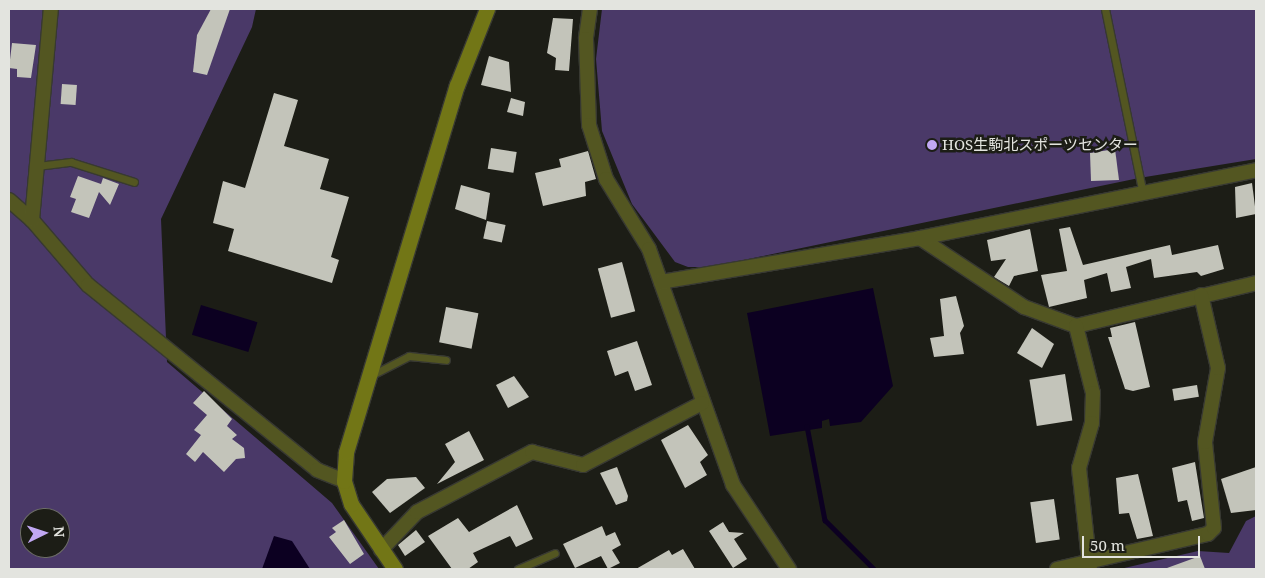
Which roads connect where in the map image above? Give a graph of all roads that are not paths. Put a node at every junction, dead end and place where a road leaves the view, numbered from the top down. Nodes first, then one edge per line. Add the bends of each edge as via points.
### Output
1 (50, 9) edge
2 (486, 9) edge
3 (590, 9) edge
4 (1105, 9) edge
5 (37, 166) junction
6 (1256, 170) edge
7 (134, 182) dead end
8 (1142, 190) junction
9 (9, 200) edge
10 (32, 220) junction
11 (920, 238) junction
12 (661, 282) junction
13 (1256, 283) edge
14 (1202, 295) junction
15 (1076, 326) junction
16 (446, 360) dead end
17 (367, 378) junction
18 (702, 403) junction
19 (344, 481) junction
20 (381, 550) junction
21 (556, 553) dead end
22 (1090, 565) edge
23 (395, 569) edge
24 (518, 569) edge
25 (789, 569) edge
26 (1057, 569) edge

1 - 5 street
2 - 17 street via 457,86
3 - 12 street via 586,39 589,125 606,179 649,249
4 - 8 lane
5 - 7 lane via 71,162
5 - 10 street
6 - 8 street
8 - 11 street
9 - 10 street
10 - 19 street via 88,285 317,470
11 - 12 street
11 - 15 street via 1024,307
12 - 18 street
13 - 14 street
14 - 15 street
14 - 22 street via 1218,368 1205,442 1214,528 1208,534
15 - 22 street via 1093,393 1092,423 1079,468
16 - 17 lane via 409,356
17 - 19 street via 346,452
18 - 20 street via 583,465 532,452 418,512
18 - 25 street via 746,510
19 - 20 street via 350,504
20 - 23 street
21 - 24 lane
22 - 26 street

